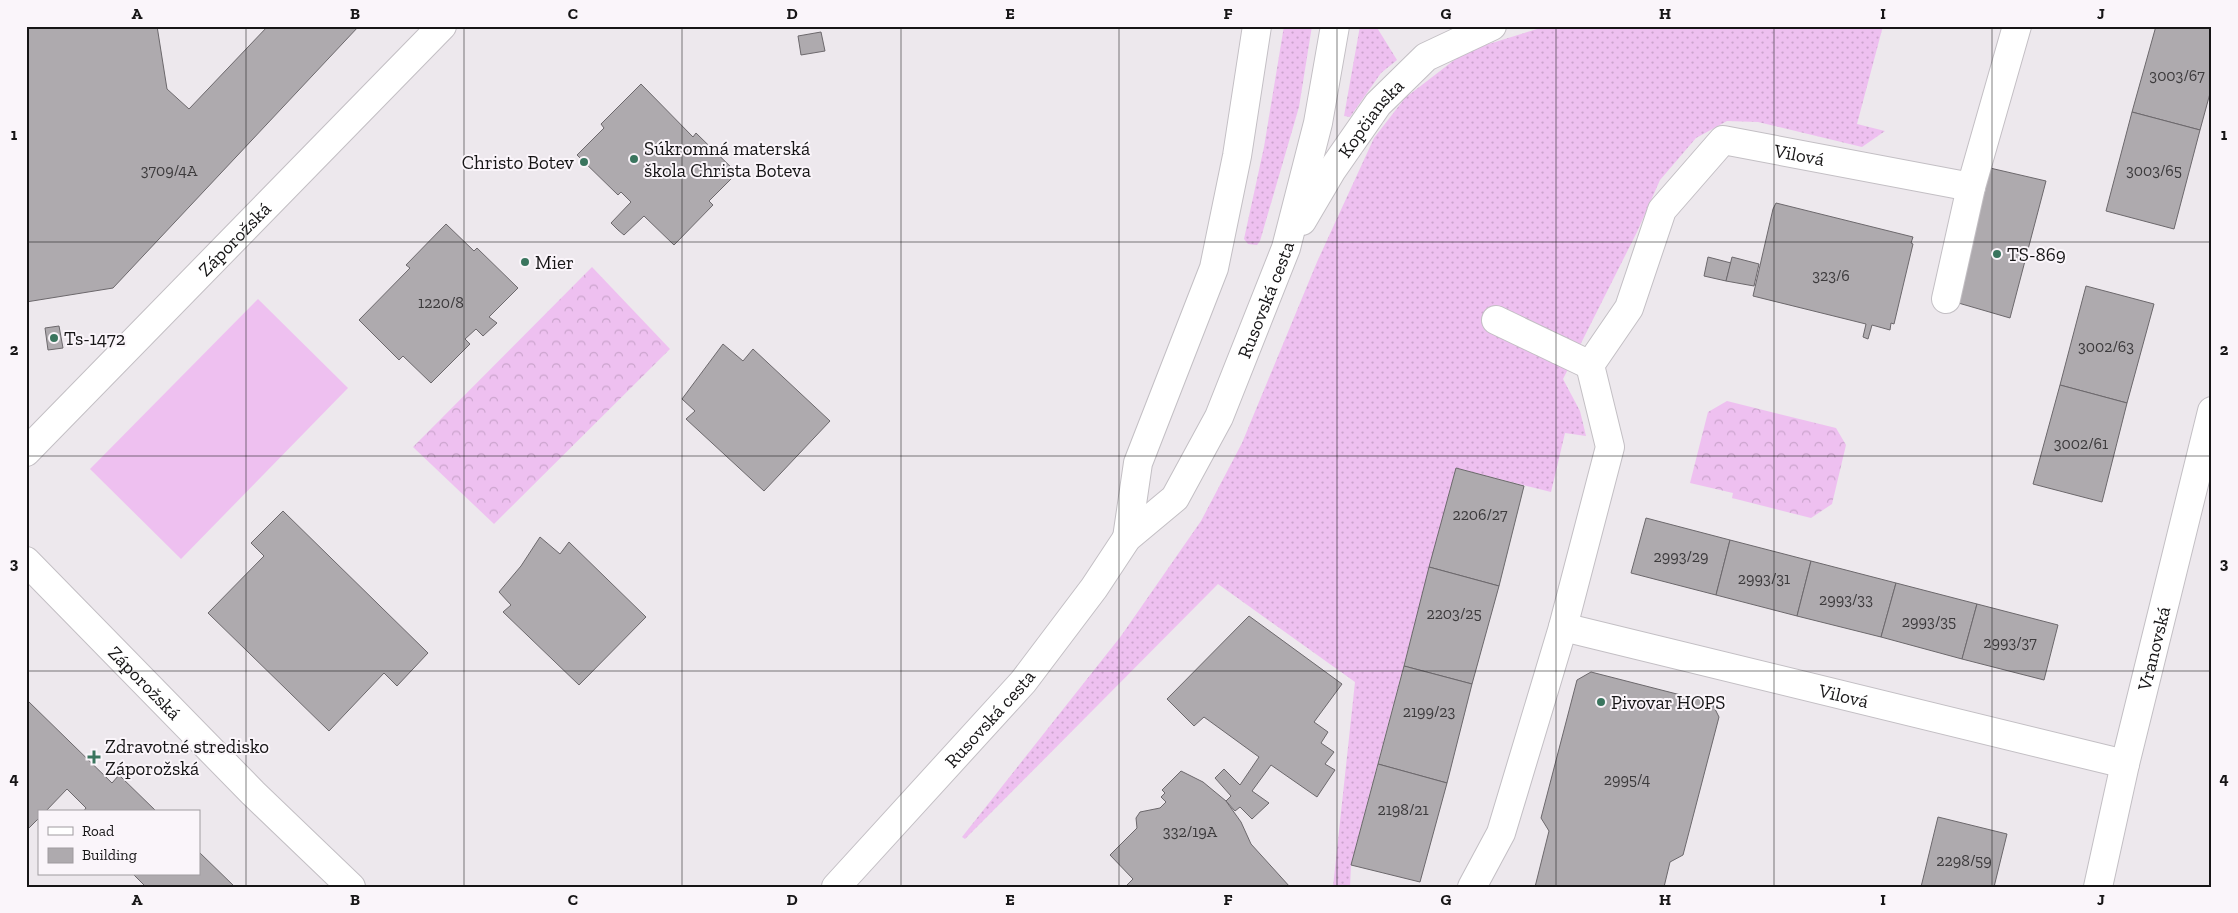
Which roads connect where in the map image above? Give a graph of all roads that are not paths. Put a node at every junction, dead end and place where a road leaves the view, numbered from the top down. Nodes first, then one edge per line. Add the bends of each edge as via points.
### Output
1 (442, 26) edge
2 (1335, 26) edge
3 (1492, 26) edge
4 (2017, 26) edge
5 (1258, 29) edge
6 (1971, 188) junction
7 (1286, 248) junction
8 (1946, 299) dead end
9 (1496, 320) dead end
10 (1590, 365) junction
11 (2212, 411) edge
12 (26, 452) edge
13 (1127, 538) junction
14 (26, 561) edge
15 (1563, 627) junction
16 (2125, 764) junction
17 (351, 887) edge
18 (836, 887) edge
19 (1472, 887) edge
20 (2098, 887) edge

1 - 12 street, Záporožská
2 - 7 street, Rusovská cesta via 1318,123
3 - 7 street, Kopčianska via 1426,57 1378,104 1332,170
4 - 6 street
5 - 13 street, Rusovská cesta via 1214,268 1138,463
6 - 8 street
6 - 10 street, Vilová via 1723,140 1662,210 1629,308
7 - 13 street, Rusovská cesta via 1219,417 1175,498
9 - 10 street
10 - 15 street via 1610,447
11 - 16 street, Vranovská
13 - 18 street, Rusovská cesta via 1094,588 1023,682
14 - 17 street, Záporožská via 253,793
15 - 16 street, Vilová
15 - 19 street via 1501,833
16 - 20 street, Vranovská

